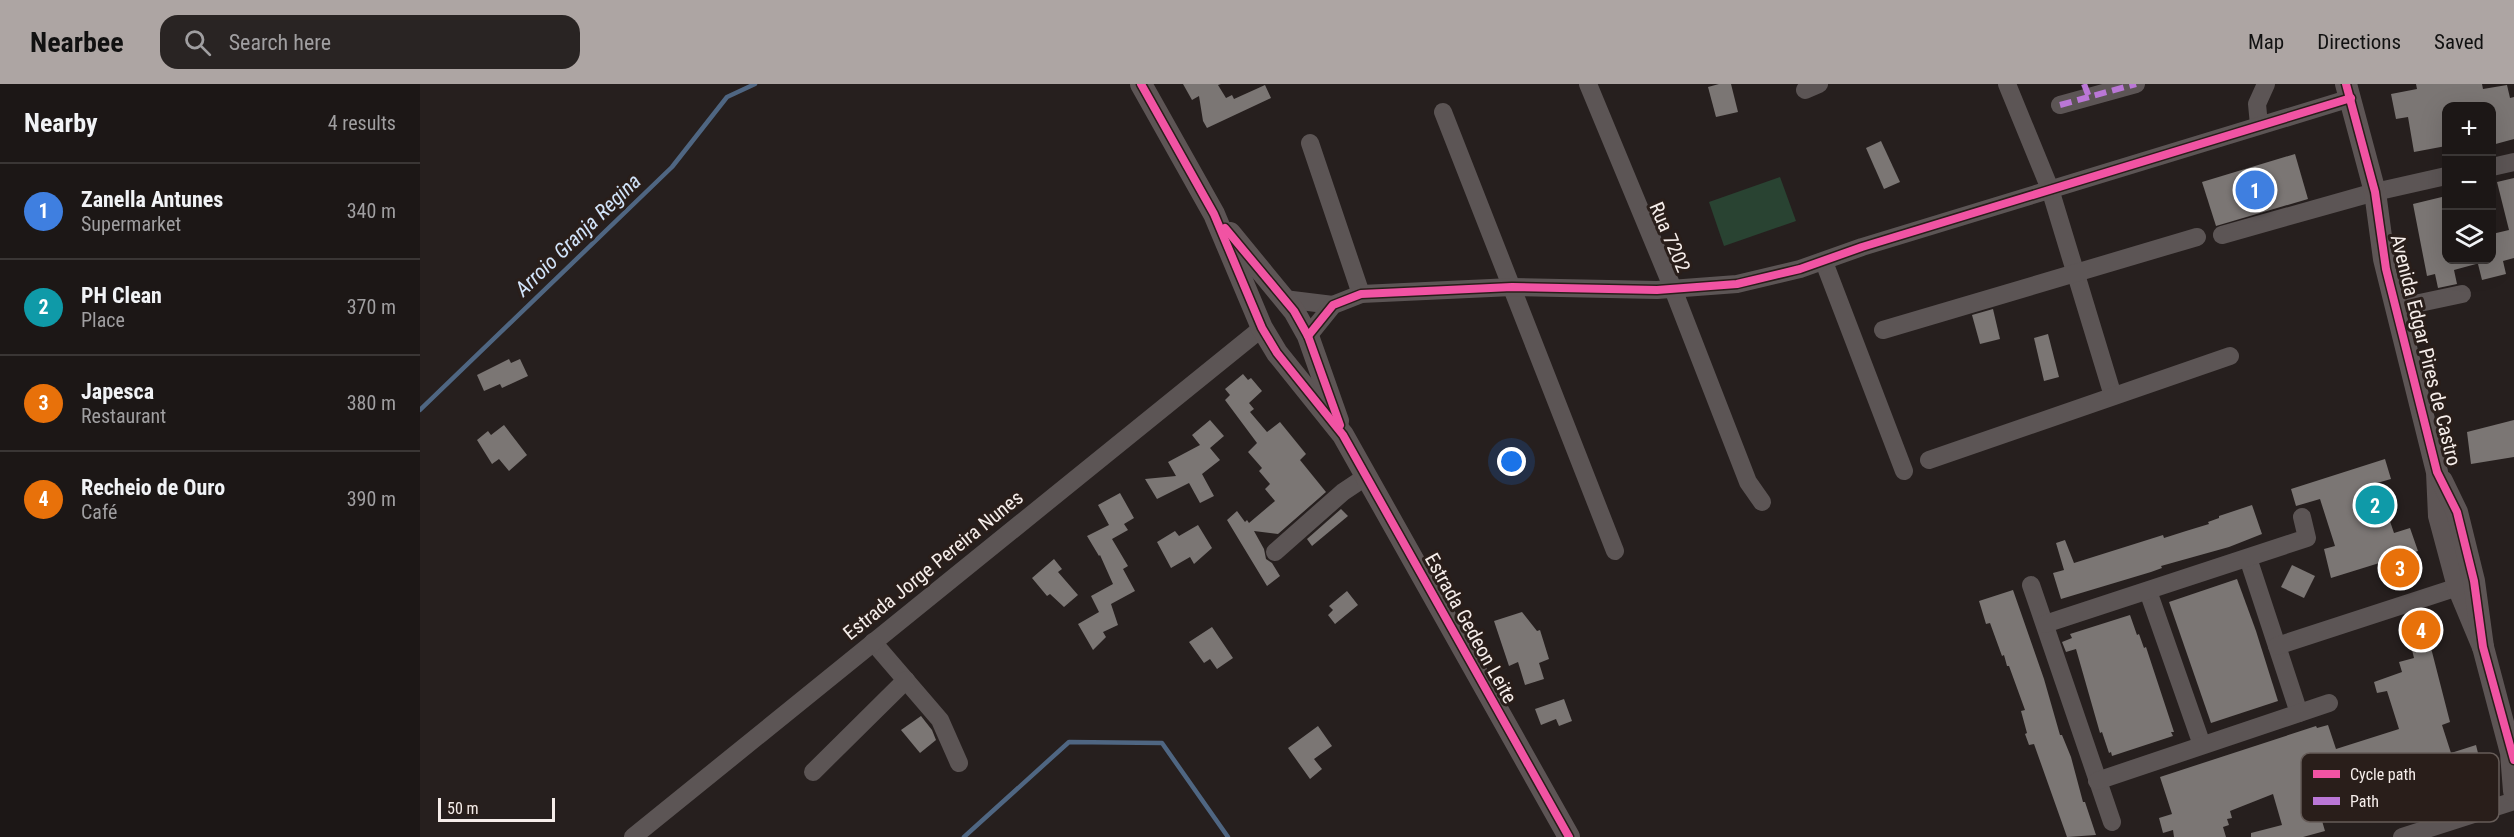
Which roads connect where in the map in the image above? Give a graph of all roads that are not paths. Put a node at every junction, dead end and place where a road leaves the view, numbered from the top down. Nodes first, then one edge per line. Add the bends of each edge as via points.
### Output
1 (1141, 84) edge
2 (1588, 84) edge
3 (2007, 84) edge
4 (2136, 84) edge
5 (2266, 84) edge
6 (2086, 90) edge
7 (2342, 92) edge
8 (2060, 105) dead end
9 (1443, 112) dead end
10 (2259, 125) junction
11 (1310, 143) dead end
12 (2514, 162) edge
13 (2496, 165) edge
14 (2442, 177) edge
15 (2050, 189) junction
16 (2368, 194) junction
17 (1214, 214) junction
18 (2222, 235) dead end
19 (2197, 237) dead end
20 (1824, 262) junction
21 (2076, 273) junction
22 (1512, 287) junction
23 (1673, 289) junction
24 (1361, 294) junction
25 (2462, 294) dead end
26 (1284, 299) junction
27 (1333, 305) junction
28 (2396, 308) junction
29 (1259, 318) junction
30 (1883, 330) dead end
31 (1308, 336) junction
32 (1277, 354) junction
33 (2230, 356) dead end
34 (2113, 396) junction
35 (1343, 435) junction
36 (1929, 460) dead end
37 (1904, 471) dead end
38 (1366, 476) junction
39 (1762, 502) dead end
40 (2302, 517) dead end
41 (1616, 551) dead end
42 (1275, 552) dead end
43 (2248, 558) junction
44 (2466, 584) junction
45 (2031, 585) dead end
46 (2148, 591) junction
47 (2045, 624) junction
48 (873, 642) junction
49 (2277, 646) junction
50 (906, 680) junction
51 (2329, 703) dead end
52 (2299, 713) junction
53 (2202, 745) junction
54 (2512, 757) edge
55 (959, 763) dead end
56 (813, 772) dead end
57 (2097, 781) junction
58 (2514, 791) edge
59 (2514, 801) edge
60 (2499, 806) edge
61 (2112, 822) dead end
62 (2449, 822) edge
63 (633, 837) edge
64 (1569, 837) edge
65 (2402, 837) edge

1 - 17 main road, Estrada Gedeon Leite
2 - 23 street, Rua 7202
3 - 15 street
4 - 6 street
5 - 10 street via 2257,104
6 - 8 street
7 - 10 street
7 - 16 main road, Avenida Edgar Pires de Castro
9 - 22 street
10 - 15 street
11 - 24 street
12 - 13 street
14 - 16 street
15 - 20 street
15 - 21 street
16 - 18 street
16 - 28 main road, Avenida Edgar Pires de Castro
17 - 26 main road, Estrada Gedeon Leite
17 - 29 main road, Estrada Gedeon Leite
19 - 21 street
20 - 23 street via 1737,284
20 - 37 street
21 - 30 street
21 - 34 street
22 - 23 street
22 - 24 street
22 - 41 street
23 - 39 street, Rua 7202 via 1748,482
24 - 27 street
25 - 28 street
26 - 27 street
26 - 29 main road via 1262,300
26 - 31 main road, Estrada Gedeon Leite
27 - 31 street
28 - 44 main road, Avenida Edgar Pires de Castro via 2437,472 2457,512
29 - 32 main road, Estrada Gedeon Leite
29 - 48 street, Estrada Jorge Pereira Nunes
31 - 32 main road via 1295,350
31 - 35 main road, Estrada Gedeon Leite
32 - 35 main road, Estrada Gedeon Leite
33 - 34 street
34 - 36 street
35 - 38 main road, Estrada Gedeon Leite
38 - 42 street
38 - 64 main road, Estrada Gedeon Leite
40 - 43 street via 2307,538
43 - 46 street
43 - 49 street
44 - 49 street
44 - 54 main road, Avenida Edgar Pires de Castro
45 - 47 street
46 - 47 street
46 - 53 street
47 - 57 street
48 - 50 street
48 - 63 street, Estrada Jorge Pereira Nunes
49 - 52 street
50 - 55 street via 940,720
50 - 56 street
51 - 52 street
52 - 53 street
53 - 57 street
54 - 58 main road, Avenida Edgar Pires de Castro
57 - 61 street
59 - 60 street
62 - 65 street

